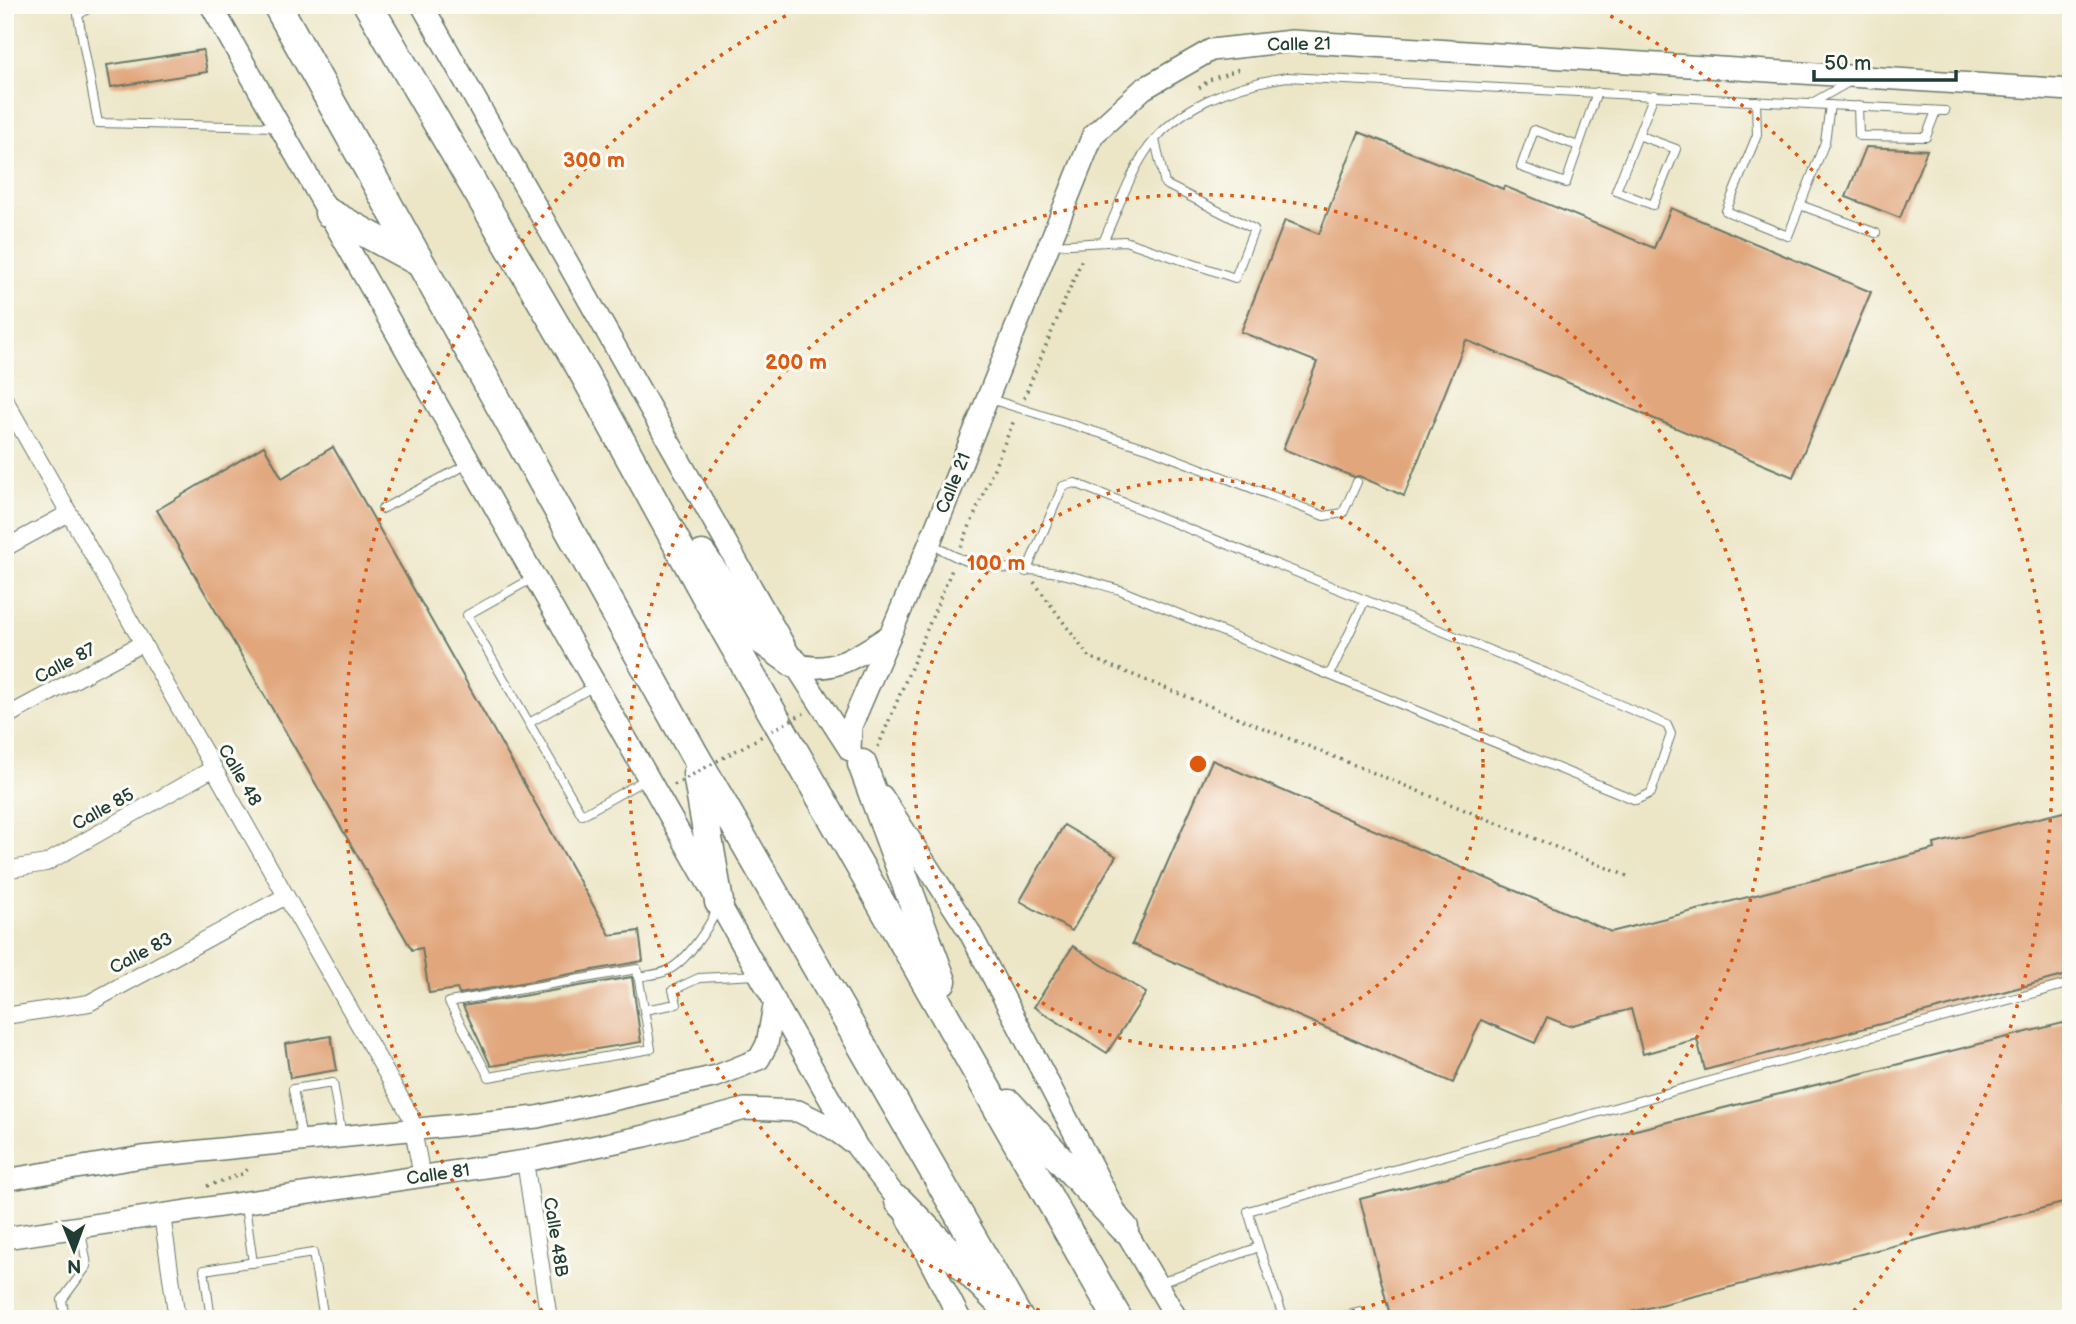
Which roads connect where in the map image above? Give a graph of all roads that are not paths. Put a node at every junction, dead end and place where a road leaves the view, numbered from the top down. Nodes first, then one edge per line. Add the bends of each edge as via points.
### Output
1 (94, 5) edge
2 (211, 5) edge
3 (368, 5) edge
4 (422, 5) edge
5 (280, 8) edge
6 (1858, 77) junction
7 (2071, 90) edge
8 (1597, 92) junction
9 (1654, 95) junction
10 (1756, 101) junction
11 (1810, 104) junction
12 (1830, 105) junction
13 (1858, 106) junction
14 (278, 127) junction
15 (1638, 135) junction
16 (1155, 140) junction
17 (1578, 146) junction
18 (1800, 205) junction
19 (329, 213) junction
20 (1876, 233) dead end
21 (1103, 242) junction
22 (1047, 245) junction
23 (417, 261) junction
24 (987, 399) junction
25 (5, 400) edge
26 (470, 462) junction
27 (1357, 482) dead end
28 (382, 509) dead end
29 (69, 513) junction
30 (665, 522) junction
31 (930, 542) junction
32 (5, 548) edge
33 (1026, 572) junction
34 (535, 576) junction
35 (1365, 600) junction
36 (890, 635) junction
37 (142, 643) junction
38 (794, 663) junction
39 (1330, 674) junction
40 (597, 685) junction
41 (5, 717) edge
42 (529, 723) junction
43 (694, 754) junction
44 (861, 758) junction
45 (214, 768) junction
46 (649, 777) junction
47 (5, 870) edge
48 (286, 896) junction
49 (719, 902) junction
50 (760, 975) junction
51 (638, 977) junction
52 (2071, 983) edge
53 (775, 1001) junction
54 (644, 1010) junction
55 (5, 1016) edge
56 (974, 1065) junction
57 (413, 1129) junction
58 (342, 1137) junction
59 (302, 1140) junction
60 (857, 1147) junction
61 (525, 1161) junction
62 (422, 1176) junction
63 (5, 1180) edge
64 (900, 1201) junction
65 (244, 1203) junction
66 (162, 1215) junction
67 (80, 1227) junction
68 (1124, 1228) junction
69 (5, 1238) edge
70 (1259, 1247) junction
71 (253, 1263) junction
72 (1157, 1284) junction
73 (65, 1319) edge
74 (177, 1319) edge
75 (211, 1319) edge
76 (324, 1319) edge
77 (549, 1319) edge
78 (960, 1319) edge
79 (1016, 1319) edge
80 (1118, 1319) edge
81 (1177, 1319) edge
82 (1284, 1319) edge
83 (1334, 1319) edge
84 (1365, 1319) edge

1 - 14 lane via 78,15 98,123
2 - 14 main road
3 - 30 highway via 583,372
4 - 38 main road
5 - 23 highway
6 - 7 main road, Calle 21
6 - 11 lane
6 - 22 main road, Calle 21 via 1292,41 1211,50 1143,89 1093,135
8 - 9 lane
8 - 16 lane via 1287,77 1247,83 1202,103 1168,125
8 - 17 lane
9 - 10 lane
9 - 15 lane
10 - 11 lane
10 - 18 lane via 1757,135 1726,211 1788,236
11 - 12 lane
12 - 13 lane
12 - 18 lane via 1825,142
13 - 13 lane via 1859,136 1926,137 1941,111
14 - 19 main road
15 - 15 lane via 1616,191 1653,205 1676,149
16 - 21 lane via 1143,155
16 - 21 lane via 1165,184 1254,229 1234,278 1125,241
17 - 17 lane via 1566,183 1521,167 1534,130
18 - 20 lane
19 - 23 highway
19 - 26 main road
21 - 22 lane
22 - 24 main road, Calle 21
23 - 43 highway
24 - 27 lane via 1150,449 1324,516 1343,513
24 - 31 main road, Calle 21
25 - 29 street, Calle 48
26 - 28 lane
26 - 34 main road
29 - 32 street
29 - 37 street, Calle 48
30 - 38 highway via 684,526 760,639
30 - 56 highway
31 - 33 lane via 956,559
31 - 36 main road, Calle 21
33 - 35 lane via 1063,486 1075,483
33 - 39 lane via 1051,573 1120,590
34 - 40 main road
34 - 42 lane via 467,615
35 - 39 lane
35 - 39 lane via 1667,725 1671,733 1651,793 1636,800
36 - 38 main road via 835,666
36 - 44 main road, Calle 21 via 850,726
37 - 41 street, Calle 87
37 - 45 street, Calle 48
38 - 44 main road
40 - 42 lane
40 - 46 main road
42 - 46 lane via 582,815
43 - 49 highway
43 - 79 highway
44 - 56 highway
44 - 68 main road via 969,931
45 - 47 street, Calle 85 via 46,863
45 - 48 street, Calle 48
46 - 49 main road
48 - 55 street, Calle 83 via 89,1003
48 - 57 street, Calle 48 via 410,1115
49 - 50 main road
49 - 51 lane via 708,928 679,962 668,971
50 - 53 main road
50 - 54 lane via 699,978 673,990 677,1004
51 - 54 lane
51 - 54 lane via 637,969 449,1002 489,1077 651,1049
52 - 70 lane via 1248,1211
53 - 57 main road via 767,1044 759,1059 717,1076 537,1117
53 - 60 main road
56 - 68 highway
56 - 80 highway
57 - 58 main road
57 - 62 street, Calle 48
58 - 59 main road
58 - 59 lane via 333,1083 293,1089
59 - 63 main road via 142,1157
60 - 61 main road, Calle 81 via 798,1111 745,1109
60 - 64 main road
61 - 62 main road, Calle 81
61 - 77 street, Calle 48B
62 - 65 main road, Calle 81
64 - 78 main road
64 - 79 highway
65 - 66 main road, Calle 81
65 - 71 lane
66 - 67 main road, Calle 81
66 - 74 street
67 - 69 main road, Calle 81
67 - 73 lane via 87,1266 62,1300
68 - 72 main road
70 - 72 lane
70 - 82 lane
71 - 75 lane via 204,1270
71 - 76 lane via 313,1253
72 - 81 main road
83 - 84 lane via 1360,1312

